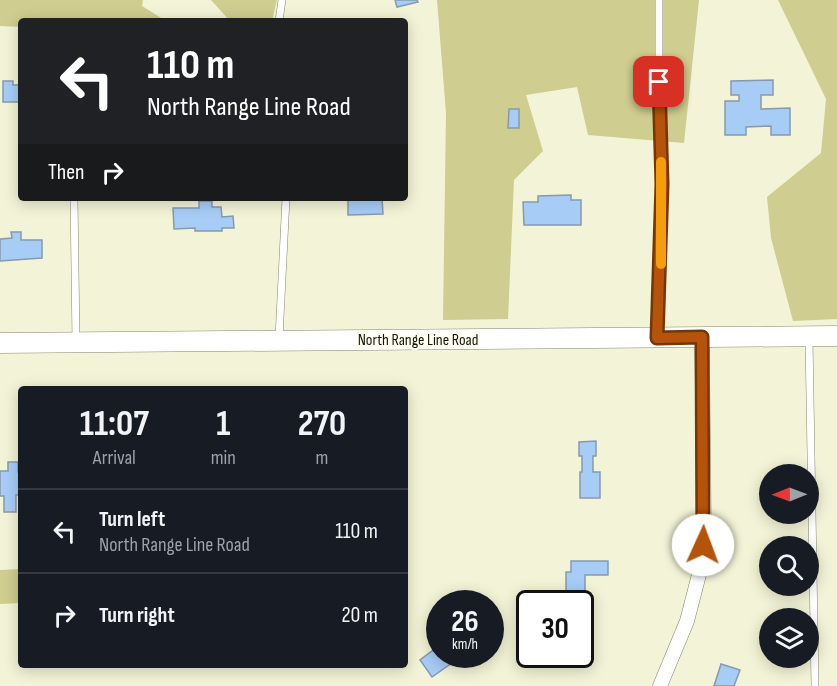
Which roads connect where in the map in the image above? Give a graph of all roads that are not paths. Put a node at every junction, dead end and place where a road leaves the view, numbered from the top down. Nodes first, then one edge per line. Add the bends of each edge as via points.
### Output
1 (282, 0) edge
2 (659, 0) edge
3 (279, 18) edge
4 (74, 201) edge
5 (286, 201) edge
6 (809, 336) junction
7 (837, 336) edge
8 (702, 337) junction
9 (657, 338) junction
10 (279, 340) junction
11 (76, 342) junction
12 (0, 343) edge
13 (660, 686) edge
14 (815, 686) edge

1 - 3 lane
2 - 9 lane via 662,184
4 - 11 lane
5 - 10 lane
6 - 7 street, North Range Line Road
6 - 8 street, North Range Line Road
6 - 14 lane
8 - 9 street, North Range Line Road
8 - 13 street via 702,563 687,621
9 - 10 street, North Range Line Road
10 - 11 street, North Range Line Road
11 - 12 street, North Range Line Road

